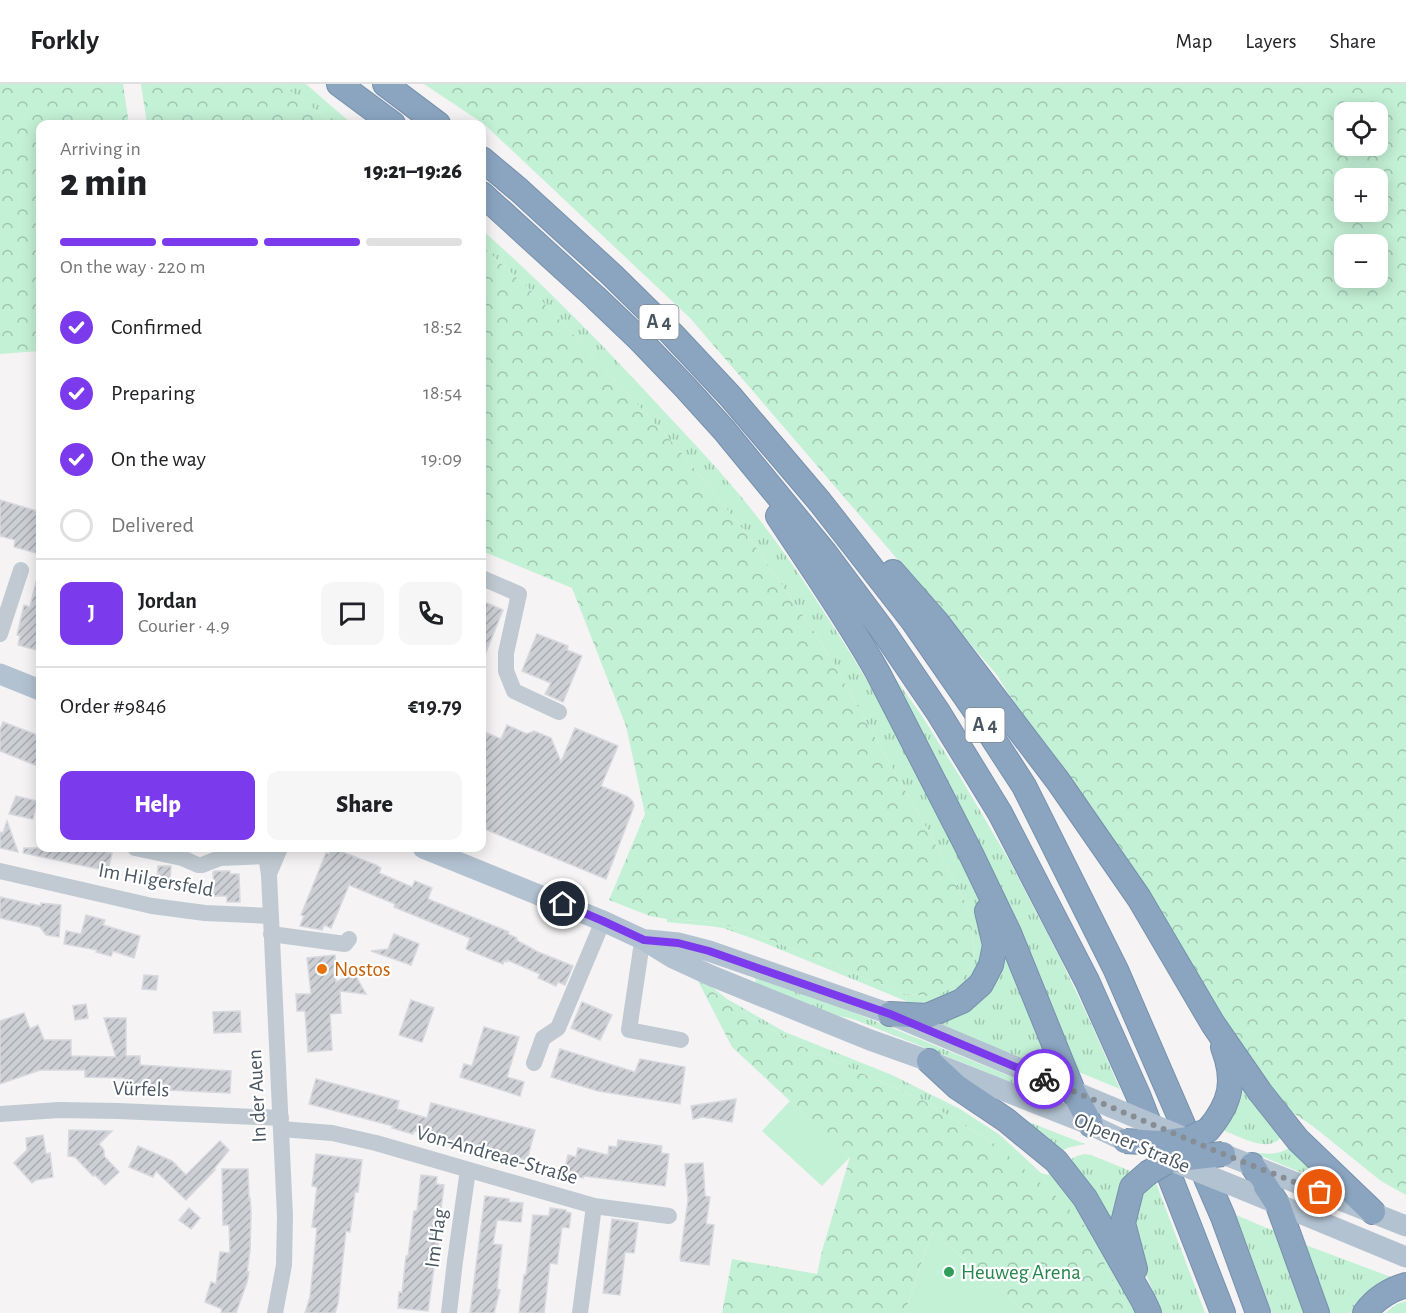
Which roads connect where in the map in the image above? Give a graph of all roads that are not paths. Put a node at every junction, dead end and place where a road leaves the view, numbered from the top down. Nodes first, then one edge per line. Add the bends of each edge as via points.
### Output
1 (339, 84) edge
2 (385, 84) edge
3 (388, 120) edge
4 (433, 120) edge
5 (486, 162) edge
6 (486, 198) edge
7 (724, 430) junction
8 (820, 502) junction
9 (21, 570) dead end
10 (486, 580) edge
11 (0, 634) edge
12 (0, 674) edge
13 (36, 688) edge
14 (559, 712) dead end
15 (154, 852) edge
16 (258, 852) edge
17 (270, 852) edge
18 (433, 852) edge
19 (971, 854) junction
20 (0, 871) edge
21 (270, 916) junction
22 (603, 921) junction
23 (271, 934) junction
24 (349, 939) dead end
25 (644, 940) junction
26 (890, 1014) junction
27 (1213, 1024) junction
28 (681, 1040) dead end
29 (929, 1061) junction
30 (534, 1063) dead end
31 (1073, 1091) junction
32 (0, 1114) edge
33 (281, 1124) junction
34 (1091, 1125) junction
35 (1198, 1135) junction
36 (1125, 1141) junction
37 (1223, 1154) junction
38 (1170, 1160) junction
39 (1252, 1165) junction
40 (468, 1170) junction
41 (1278, 1205) junction
42 (594, 1206) junction
43 (1373, 1212) junction
44 (669, 1215) dead end
45 (1406, 1226) edge
46 (1406, 1257) edge
47 (1406, 1285) edge
48 (1146, 1306) edge
49 (275, 1313) edge
50 (449, 1313) edge
51 (580, 1313) edge
52 (1223, 1313) edge
53 (1258, 1313) edge
54 (1317, 1313) edge
55 (1365, 1313) edge

1 - 3 highway
2 - 4 highway
5 - 8 highway, A 4 via 672,334
6 - 7 highway, A 4 via 638,338
7 - 19 highway via 863,646
7 - 52 highway, A 4 via 881,628 1000,813 1087,981 1138,1095
8 - 27 highway via 898,577 928,612 1058,781 1139,898
8 - 53 highway, A 4 via 913,621 1024,786 1116,970 1223,1217
9 - 11 street
10 - 14 street via 519,594 506,653 506,671 514,691
12 - 13 main road
15 - 16 street via 202,865
17 - 21 street, In der Auen
18 - 22 main road
19 - 26 highway via 991,922 995,945 991,965 981,984 962,1001 927,1016
19 - 31 highway via 1009,933
20 - 21 street, Im Hilgersfeld via 152,906
21 - 23 street, In der Auen
22 - 25 main road
22 - 30 street via 558,1028 543,1038
23 - 24 street via 345,944
23 - 33 street, In der Auen
25 - 26 main road, Olpener Straße via 709,951
25 - 28 street via 628,1030
25 - 29 main road, Olpener Straße via 712,976
26 - 31 main road, Olpener Straße
27 - 35 highway via 1229,1063 1230,1084 1226,1105
27 - 43 highway via 1294,1136
29 - 34 main road, Olpener Straße
29 - 48 highway via 957,1087 1056,1161 1085,1198
31 - 34 highway
31 - 35 main road, Olpener Straße, bridge
32 - 33 street, Vürfels via 118,1111
33 - 40 street, Von-Andreae-Straße via 376,1143
33 - 49 street, In der Auen via 284,1265
34 - 36 main road, Olpener Straße
35 - 36 highway, bridge via 1160,1143
35 - 37 main road, Olpener Straße, bridge
36 - 38 main road, Olpener Straße, bridge
37 - 38 highway, bridge
37 - 39 main road, Olpener Straße
38 - 41 main road, Olpener Straße, bridge
38 - 48 highway, bridge via 1132,1187 1123,1223
39 - 41 highway
39 - 43 main road, Olpener Straße
40 - 42 street, Von-Andreae-Straße
40 - 50 street, Im Hag
41 - 46 main road, Olpener Straße
41 - 54 highway
42 - 44 street
42 - 51 street, Von-Andreae-Straße
43 - 45 main road, Olpener Straße
47 - 55 highway via 1382,1296

